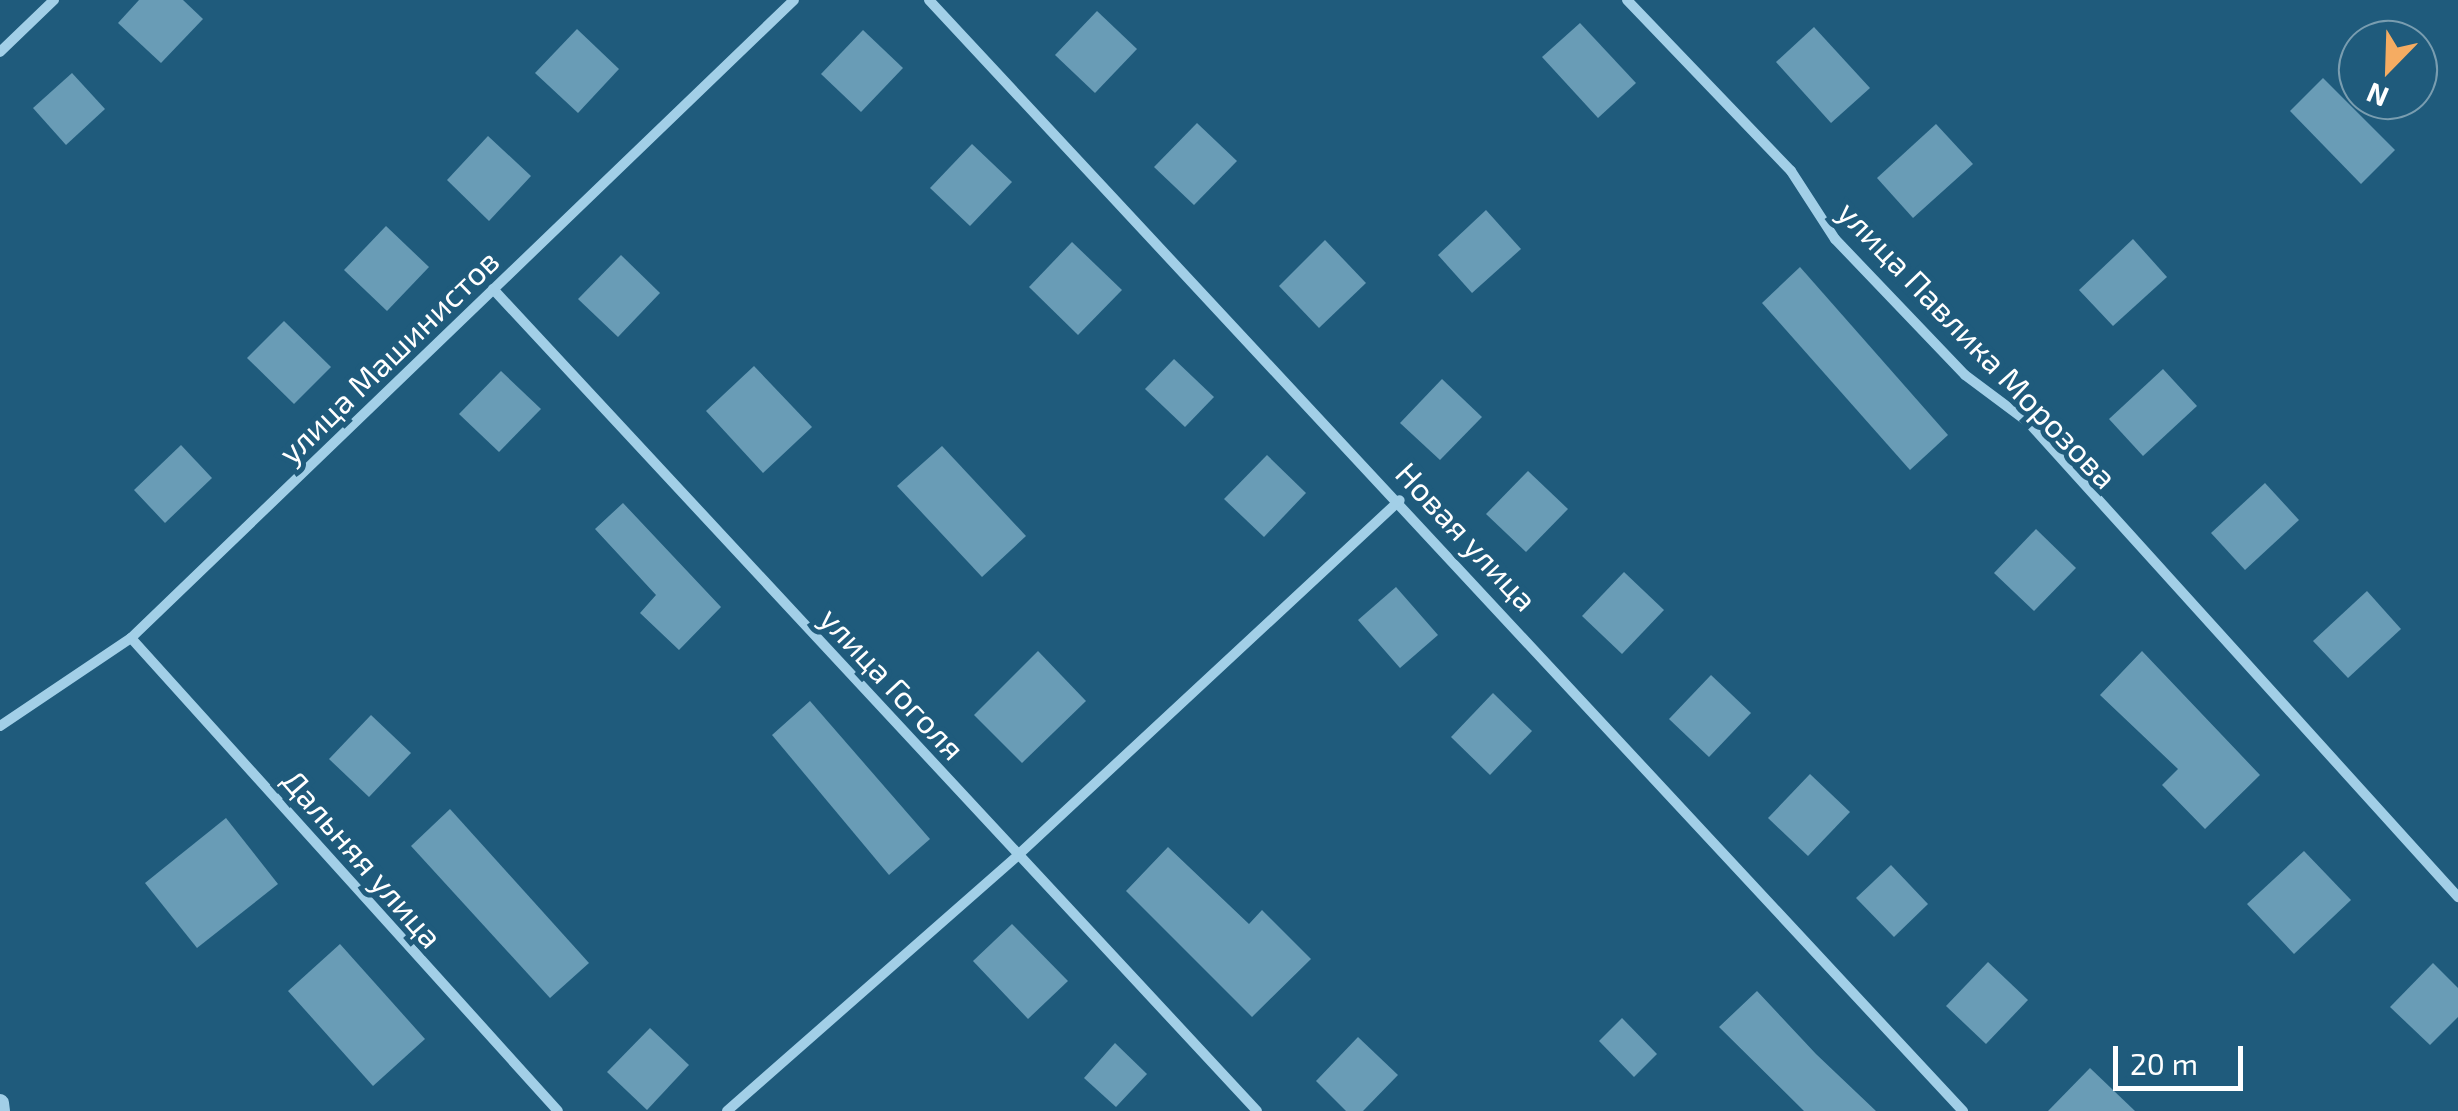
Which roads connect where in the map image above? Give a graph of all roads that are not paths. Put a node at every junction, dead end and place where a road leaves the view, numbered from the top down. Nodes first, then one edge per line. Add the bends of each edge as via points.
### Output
1 (54, 0) edge
2 (794, 0) edge
3 (929, 0) edge
4 (1627, 0) edge
5 (0, 52) edge
6 (493, 289) junction
7 (1400, 500) junction
8 (131, 638) junction
9 (0, 726) edge
10 (1018, 855) junction
11 (2458, 896) edge
12 (0, 1103) edge
13 (2, 1111) edge
14 (558, 1111) edge
15 (727, 1111) edge
16 (1256, 1111) edge
17 (1963, 1111) edge

1 - 5 street
2 - 6 street, улица Машинистов
3 - 7 street, Новая улица
4 - 11 street, улица Павлика Морозова via 1790,171 1835,239 1966,375 2028,422
6 - 8 street, улица Машинистов
6 - 10 street, улица Гоголя
7 - 10 street
7 - 17 street, Новая улица
8 - 9 street, улица Машинистов
8 - 14 street, Дальняя улица
10 - 15 street
10 - 16 street, улица Гоголя
12 - 13 street

